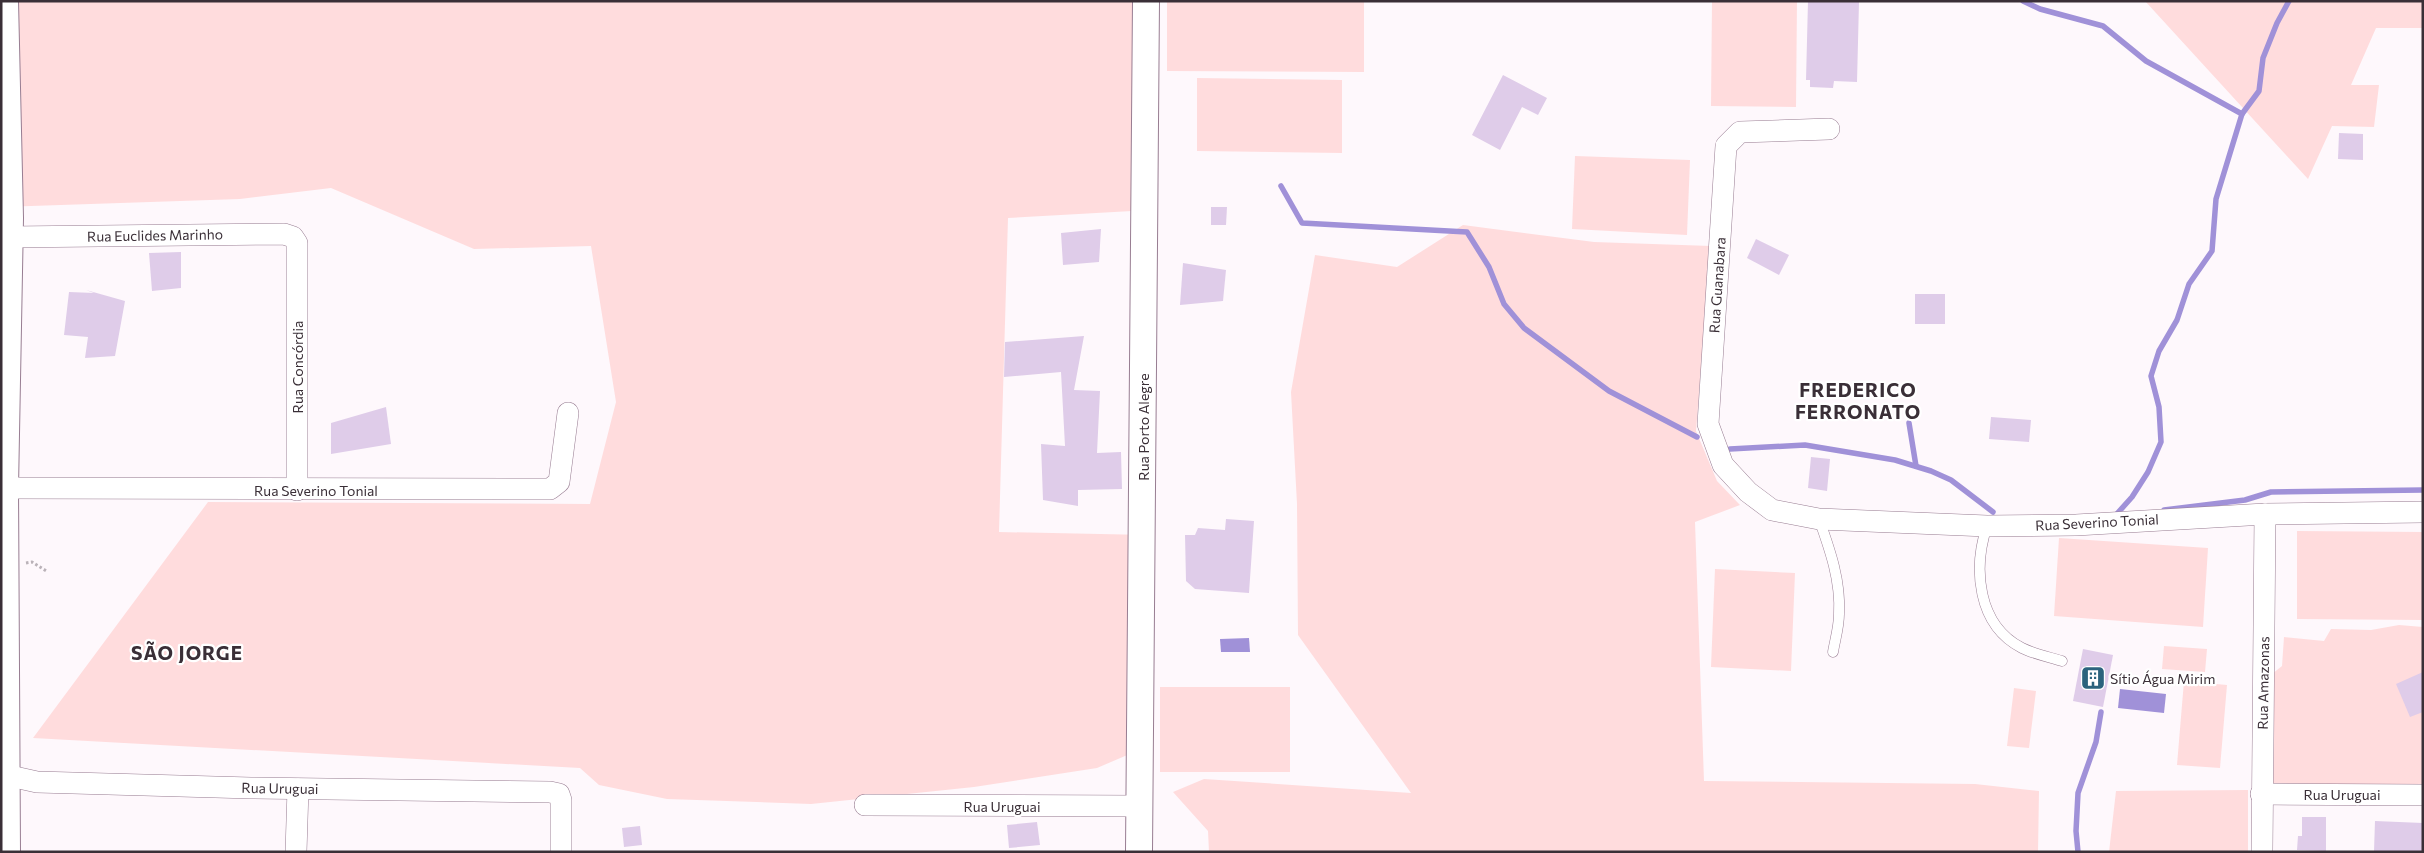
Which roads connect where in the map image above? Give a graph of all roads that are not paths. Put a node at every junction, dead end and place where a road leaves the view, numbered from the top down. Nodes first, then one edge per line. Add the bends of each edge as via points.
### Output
1 (5, 1) edge
2 (1146, 1) edge
3 (1829, 129) dead end
4 (7, 225) edge
5 (297, 243) joint
6 (568, 413) dead end
7 (3, 488) edge
8 (297, 490) junction
9 (1772, 510) joint
10 (2423, 512) edge
11 (2265, 514) junction
12 (1819, 519) junction
13 (1987, 526) junction
14 (1833, 652) dead end
15 (2062, 661) dead end
16 (5, 775) edge
17 (298, 789) junction
18 (2261, 794) junction
19 (2423, 795) edge
20 (865, 805) dead end
21 (1138, 806) junction
22 (7, 852) edge
23 (296, 852) edge
24 (560, 852) edge
25 (1138, 852) edge
26 (2262, 852) edge

1 - 4 street
2 - 21 street, Rua Porto Alegre
3 - 9 street, Rua Guanabara via 1740,132 1726,146 1708,424 1723,465 1748,492
4 - 5 street, Rua Euclides Marinho via 284,234 293,237
4 - 7 street
5 - 8 street, Rua Concórdia
6 - 8 street, Rua Severino Tonial via 559,482 550,490
7 - 8 street, Rua Severino Tonial
7 - 16 street
9 - 12 street, Rua Severino Tonial
10 - 11 street, Rua Severino Tonial
11 - 13 street, Rua Severino Tonial via 2076,525
11 - 18 street, Rua Amazonas
12 - 13 street, Rua Severino Tonial
12 - 14 lane via 1839,592
13 - 15 lane via 1980,547 1982,600 2001,632 2022,648
16 - 17 street, Rua Uruguai via 37,782
16 - 22 street
17 - 23 street
17 - 24 street, Rua Uruguai via 559,794
18 - 19 street, Rua Uruguai
18 - 26 street, Rua Amazonas
20 - 21 street, Rua Uruguai
21 - 25 street, Rua Porto Alegre

